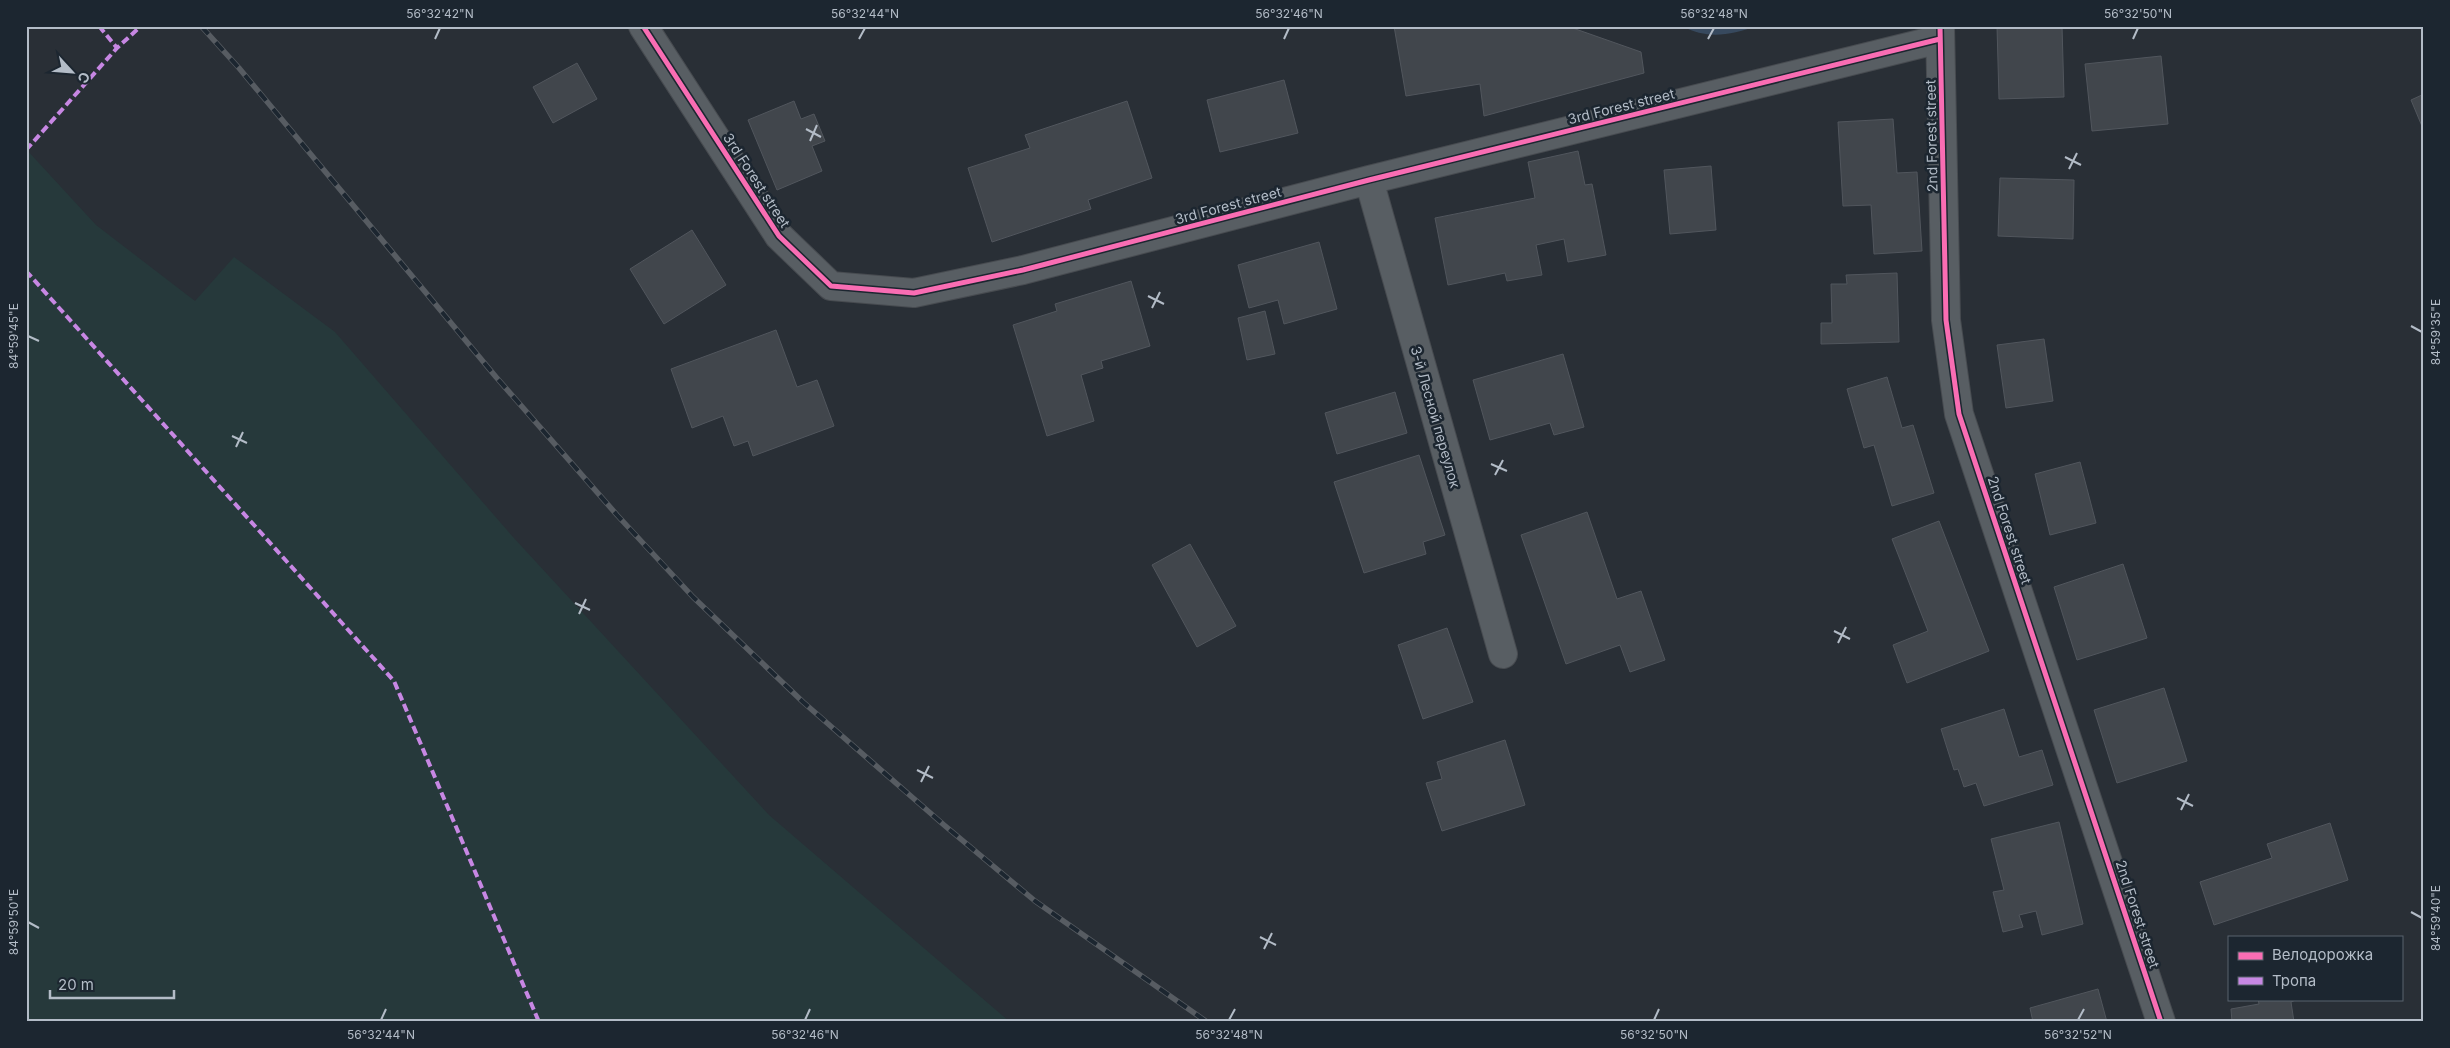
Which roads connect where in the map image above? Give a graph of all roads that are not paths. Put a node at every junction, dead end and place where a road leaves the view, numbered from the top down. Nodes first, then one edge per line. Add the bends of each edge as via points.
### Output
1 (643, 26) edge
2 (1940, 33) edge
3 (1369, 180) junction
4 (1503, 654) dead end
5 (2160, 1022) edge

1 - 3 street, 3rd Forest street via 779,236 831,286 914,293 1023,270
2 - 3 street, 3rd Forest street
2 - 5 street, 2nd Forest street via 1946,320 1959,414
3 - 4 street, 3-й Лесной переулок

